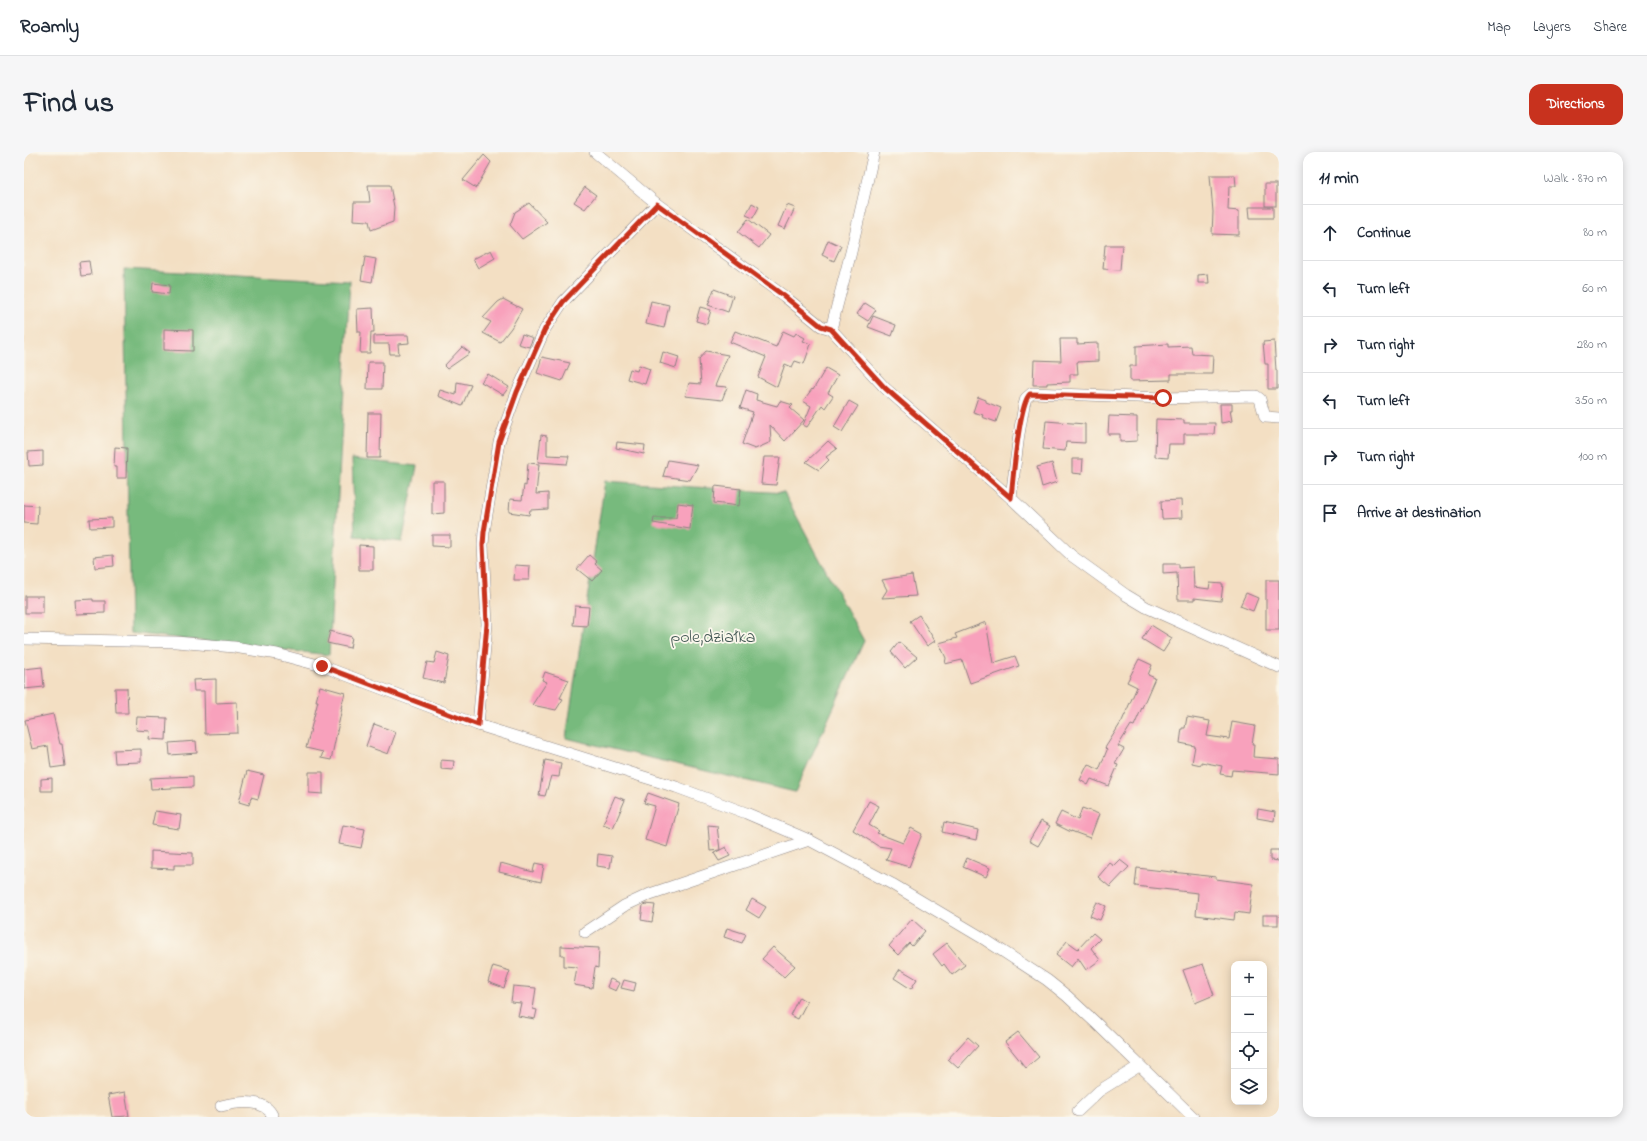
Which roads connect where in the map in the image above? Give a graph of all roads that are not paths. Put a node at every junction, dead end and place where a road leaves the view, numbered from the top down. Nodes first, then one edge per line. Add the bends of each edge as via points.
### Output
1 (595, 152) edge
2 (874, 152) edge
3 (657, 204) junction
4 (831, 329) junction
5 (1279, 418) edge
6 (1011, 498) junction
7 (24, 640) edge
8 (1279, 667) edge
9 (478, 725) junction
10 (809, 840) junction
11 (585, 932) dead end
12 (1140, 1066) junction
13 (221, 1106) dead end
14 (1078, 1111) dead end
15 (273, 1117) edge
16 (1193, 1117) edge

1 - 3 street
2 - 4 street
3 - 4 street via 821,326
3 - 9 street via 563,302 554,315 538,342 499,442 484,538 487,624
4 - 6 street via 885,388
5 - 6 street via 1265,417 1260,399 1256,396 1163,398 1030,394 1025,401 1021,419
6 - 8 street via 1072,556 1126,595 1146,607
7 - 9 street via 176,642 277,654 322,666
9 - 10 street via 676,787
10 - 11 street via 650,894 624,906
10 - 12 street via 892,884 1047,980
12 - 14 street via 1099,1091
12 - 16 street
13 - 15 street via 250,1102 262,1106 273,1114

